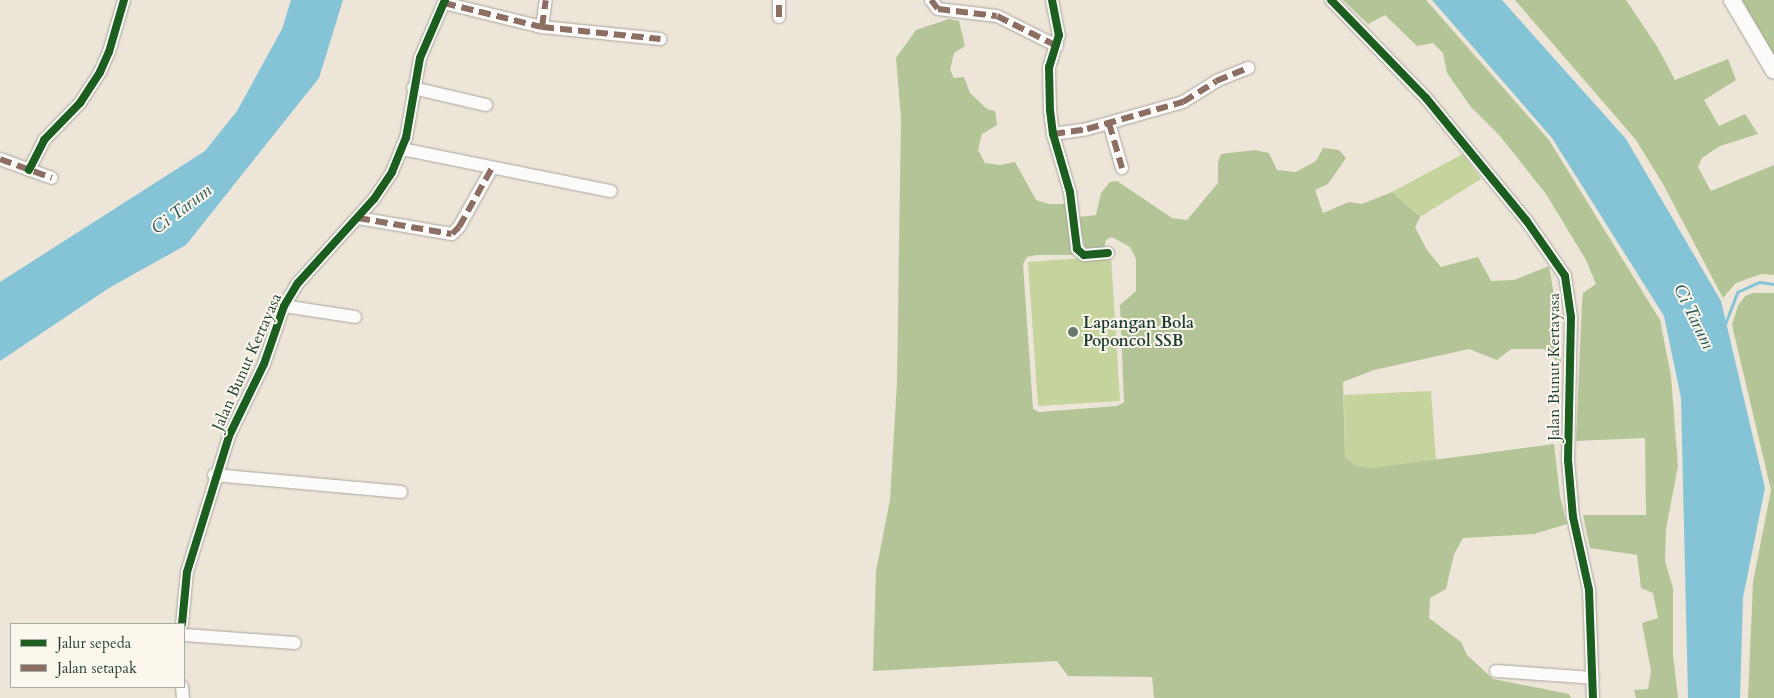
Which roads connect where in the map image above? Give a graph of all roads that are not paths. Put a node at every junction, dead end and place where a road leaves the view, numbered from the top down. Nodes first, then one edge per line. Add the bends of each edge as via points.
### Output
1 (124, 0) edge
2 (546, 0) edge
3 (779, 0) edge
4 (931, 0) edge
5 (1052, 0) edge
6 (1331, 0) edge
7 (1732, 0) edge
8 (445, 2) edge
9 (779, 17) dead end
10 (542, 27) junction
11 (660, 39) dead end
12 (1057, 46) junction
13 (1249, 68) dead end
14 (1774, 71) edge
15 (413, 88) junction
16 (486, 106) dead end
17 (1110, 123) junction
18 (1053, 134) junction
19 (402, 149) junction
20 (0, 159) edge
21 (492, 168) junction
22 (1122, 168) dead end
23 (29, 170) junction
24 (52, 178) dead end
25 (611, 191) dead end
26 (358, 218) junction
27 (1108, 253) dead end
28 (284, 306) junction
29 (355, 317) dead end
30 (214, 475) junction
31 (401, 492) dead end
32 (182, 623) edge
33 (185, 635) edge
34 (295, 643) dead end
35 (1496, 671) dead end
36 (1593, 678) junction
37 (1593, 698) edge

1 - 23 street via 100,72 80,102 44,140
2 - 10 street
3 - 9 street
4 - 12 street via 938,9 997,16
5 - 12 street via 1059,35
6 - 36 street, Jalan Bunut Kertayasa via 1426,98 1526,220 1565,276 1570,317 1568,460 1573,517 1589,590
7 - 14 street
8 - 10 street
8 - 15 street, Jalan Bunut Kertayasa via 420,58
10 - 11 street
12 - 18 street via 1049,67 1048,84
13 - 17 street via 1216,81 1183,102
15 - 16 street
15 - 19 street, Jalan Bunut Kertayasa
17 - 18 street
17 - 22 street
18 - 27 street via 1070,192 1076,249 1084,255
19 - 21 street
19 - 26 street, Jalan Bunut Kertayasa via 392,172
20 - 23 street
21 - 25 street
21 - 26 street via 452,234
23 - 24 street
26 - 28 street, Jalan Bunut Kertayasa via 323,252
28 - 29 street
28 - 30 street, Jalan Bunut Kertayasa via 264,364
30 - 31 street
30 - 32 street, Jalan Bunut Kertayasa via 187,572
33 - 34 street
35 - 36 street
36 - 37 street, Jalan Bunut Kertayasa

